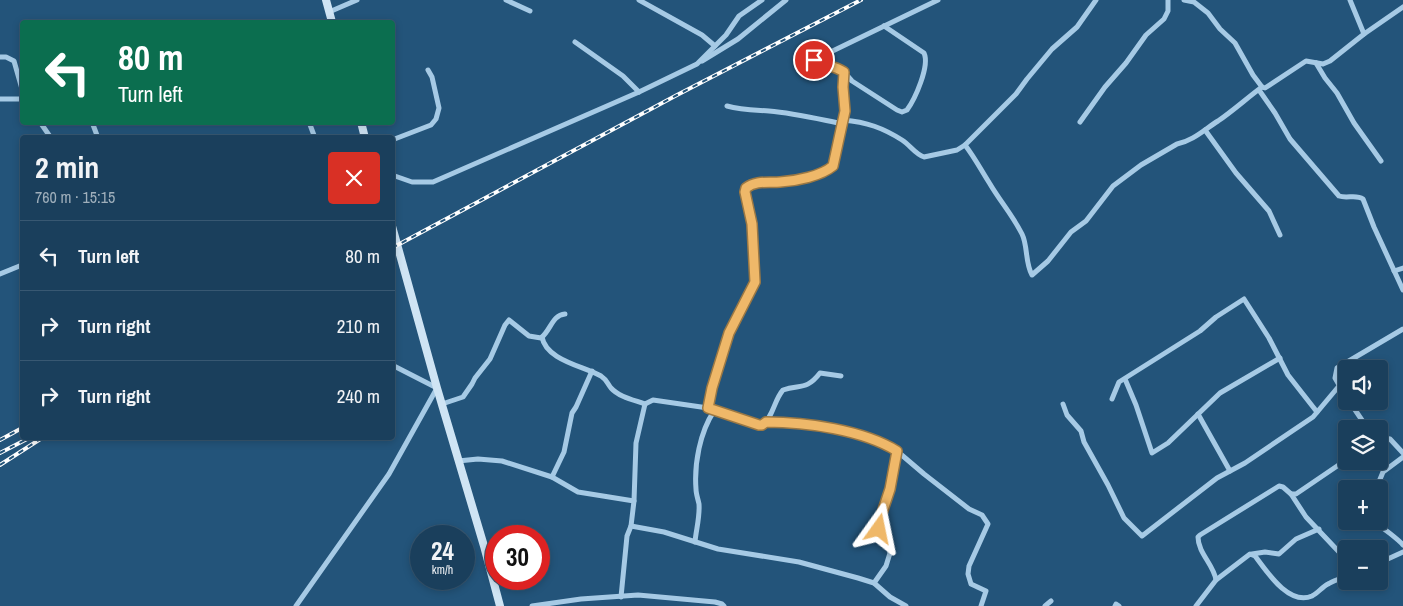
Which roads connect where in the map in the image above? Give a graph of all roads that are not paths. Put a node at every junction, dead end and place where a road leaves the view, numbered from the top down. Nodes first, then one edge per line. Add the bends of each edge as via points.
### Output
1 (326, 0) edge
2 (357, 0) edge
3 (506, 0) edge
4 (638, 0) edge
5 (762, 0) edge
6 (786, 0) edge
7 (938, 0) edge
8 (1096, 0) edge
9 (1168, 0) edge
10 (1184, 0) edge
11 (1350, 0) edge
12 (1403, 7) edge
13 (530, 11) dead end
14 (329, 12) junction
15 (331, 20) edge
16 (884, 26) junction
17 (1364, 34) junction
18 (575, 42) dead end
19 (715, 46) junction
20 (0, 57) edge
21 (1316, 63) junction
22 (697, 64) junction
23 (428, 70) dead end
24 (844, 72) junction
25 (20, 82) edge
26 (1260, 88) junction
27 (639, 92) junction
28 (0, 99) edge
29 (20, 99) edge
30 (727, 106) dead end
31 (843, 122) junction
32 (1080, 122) dead end
33 (1205, 130) junction
34 (395, 139) edge
35 (965, 145) junction
36 (1381, 161) dead end
37 (395, 176) edge
38 (1280, 235) dead end
39 (395, 237) edge
40 (20, 266) edge
41 (1403, 268) edge
42 (1394, 272) junction
43 (0, 274) edge
44 (1403, 290) edge
45 (565, 314) dead end
46 (1403, 329) edge
47 (542, 337) junction
48 (1280, 358) junction
49 (1349, 360) edge
50 (1338, 366) edge
51 (395, 367) edge
52 (592, 371) junction
53 (841, 376) dead end
54 (1125, 379) junction
55 (1338, 384) edge
56 (1338, 387) edge
57 (437, 388) junction
58 (1112, 399) dead end
59 (442, 404) junction
60 (645, 404) junction
61 (1063, 404) dead end
62 (708, 408) junction
63 (714, 411) junction
64 (1317, 412) junction
65 (1198, 414) junction
66 (766, 422) junction
67 (1388, 439) edge
68 (897, 451) junction
69 (1403, 455) edge
70 (458, 460) junction
71 (1338, 466) edge
72 (1230, 471) junction
73 (552, 476) junction
74 (1380, 480) edge
75 (1291, 494) junction
76 (634, 501) junction
77 (631, 526) junction
78 (1319, 529) junction
79 (1386, 530) edge
80 (695, 542) junction
81 (1403, 545) edge
82 (1338, 551) edge
83 (1403, 552) edge
84 (1250, 554) junction
85 (1388, 559) edge
86 (1216, 580) junction
87 (1338, 580) edge
88 (874, 583) junction
89 (621, 597) junction
90 (1052, 602) dead end
91 (296, 606) edge
92 (500, 606) edge
93 (532, 606) edge
94 (724, 606) edge
95 (906, 606) edge
96 (981, 606) edge
97 (1045, 606) edge
98 (1115, 606) edge
99 (1119, 606) edge
100 (1196, 606) edge

1 - 14 main road
2 - 14 street
3 - 13 street
4 - 19 street via 702,35
5 - 19 street via 740,16
6 - 22 street via 738,39
7 - 16 street
8 - 35 street via 1077,27 1052,49 1016,94
9 - 32 street via 1164,18 1146,35
10 - 26 street via 1194,2 1208,13 1235,43
11 - 17 street
12 - 17 street
14 - 15 main road
16 - 24 street via 814,60
16 - 24 street via 926,57 924,71 907,110 898,110 852,81
17 - 21 street via 1330,61
18 - 27 street via 623,76
19 - 22 street
20 - 25 street via 14,61
21 - 26 street via 1306,60 1268,87
21 - 36 street
22 - 27 street
23 - 34 street via 439,113 431,125
24 - 31 street
26 - 33 street
26 - 42 street via 1290,139 1339,196 1363,199
27 - 37 street via 434,182 412,182
28 - 29 street
30 - 31 street
31 - 35 street via 862,122 881,128 924,157 957,150
31 - 62 street via 833,166 829,170 783,182 751,184 746,188 752,224 755,282 729,333
33 - 35 street via 1141,165 1113,186 1086,221 1071,232 1032,275 1022,233
33 - 38 street via 1269,211
39 - 57 main road
40 - 43 street
41 - 42 street
42 - 44 street
45 - 47 street via 554,320
46 - 49 street
47 - 52 street via 544,345 556,356
47 - 59 street via 530,336 509,320 490,359 463,397
48 - 54 street via 1244,298 1200,331
48 - 64 street via 1288,375
48 - 65 street via 1220,393
50 - 55 street via 1334,376
51 - 57 street
52 - 60 street via 607,380 616,392
52 - 73 street via 572,414 564,452
53 - 66 street via 820,373 814,381 802,387 783,390
54 - 58 street via 1120,382
54 - 65 street via 1152,453 1168,443
56 - 64 street
57 - 59 main road
57 - 91 street via 389,474
59 - 70 main road
60 - 62 street via 653,400
60 - 76 street via 636,443
61 - 72 street via 1081,430 1084,442 1124,518 1142,536
62 - 63 street
63 - 66 street via 759,425
63 - 80 street via 697,459 695,483 699,518
64 - 72 street
65 - 72 street
66 - 68 street via 799,423 855,434 882,442
67 - 69 street
68 - 88 street via 879,529 881,540 891,551
68 - 96 street via 988,524 968,574 971,584 986,591
69 - 74 street via 1383,472
70 - 73 street via 502,461
70 - 92 main road
71 - 75 street via 1298,493
73 - 76 street via 578,492
75 - 78 street via 1306,517
75 - 86 street via 1279,486 1198,537
76 - 77 street
77 - 80 street
77 - 89 street via 627,536
78 - 82 street
78 - 84 street via 1296,539 1279,554
79 - 81 street
80 - 88 street via 718,549 799,562
83 - 85 street
84 - 86 street
84 - 87 street via 1256,556 1282,590 1296,597 1314,595
86 - 100 street
88 - 95 street
89 - 93 street
89 - 94 street via 659,596 715,602
90 - 97 street
98 - 99 street

